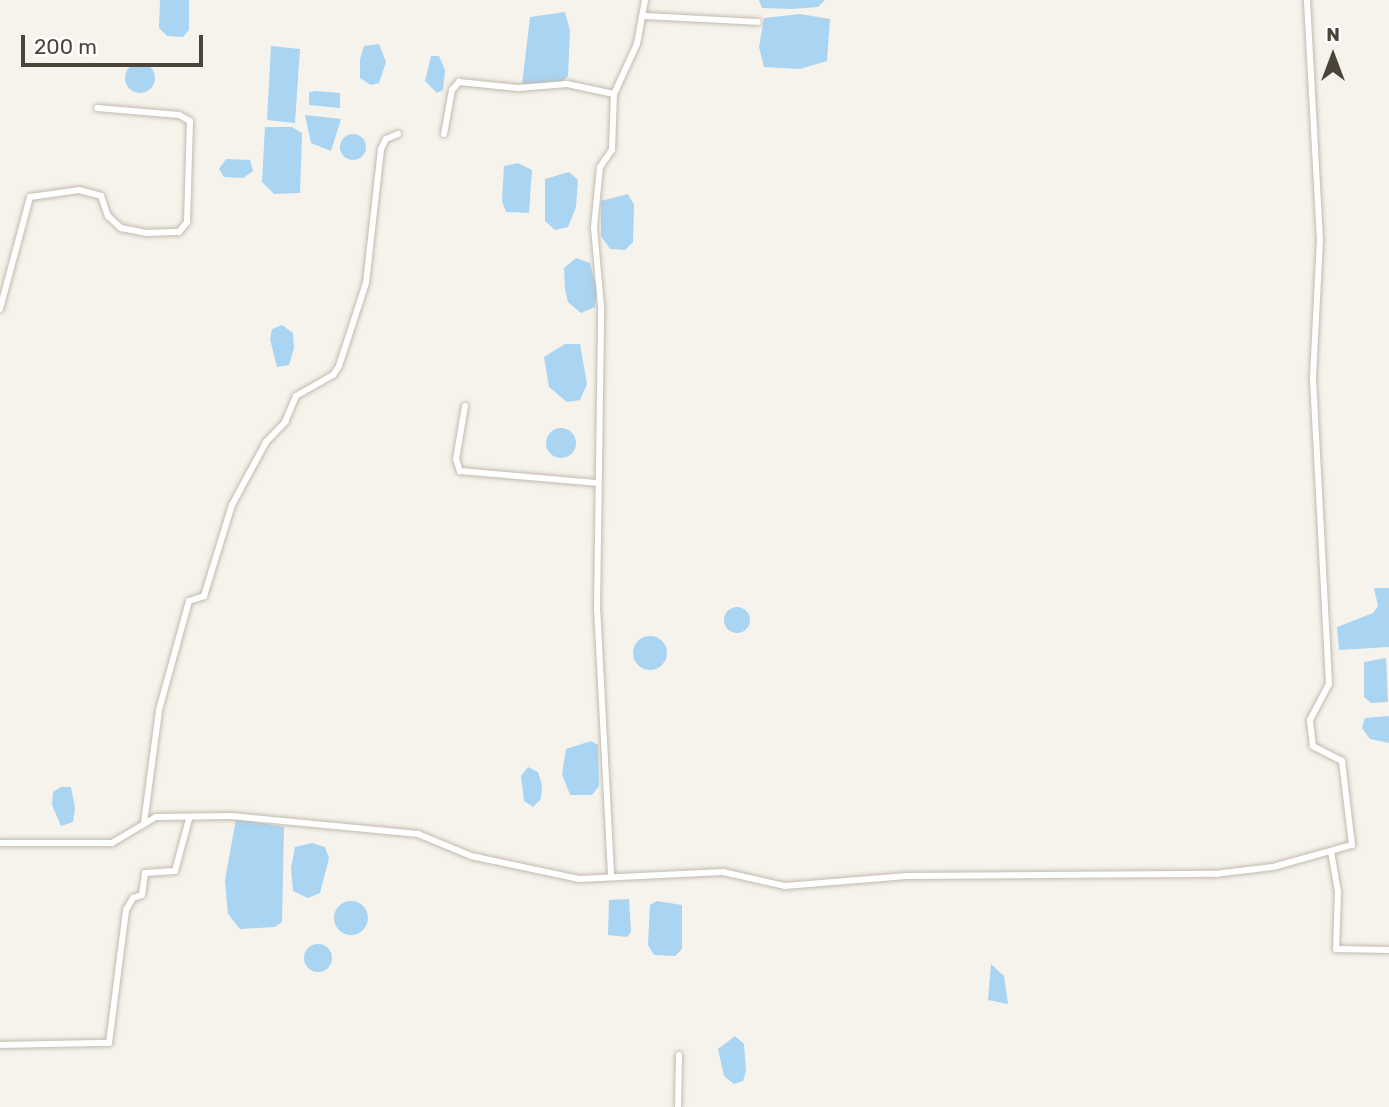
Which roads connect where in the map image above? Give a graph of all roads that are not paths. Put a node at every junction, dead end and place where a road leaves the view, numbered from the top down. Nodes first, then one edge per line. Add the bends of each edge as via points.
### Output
1 (645, 0) edge
2 (1307, 0) edge
3 (644, 16) junction
4 (758, 22) dead end
5 (614, 94) junction
6 (97, 108) dead end
7 (398, 134) dead end
8 (444, 134) dead end
9 (0, 309) edge
10 (465, 406) dead end
11 (598, 483) junction
12 (189, 819) junction
13 (144, 823) junction
14 (0, 843) edge
15 (1331, 851) junction
16 (611, 874) junction
17 (1389, 950) edge
18 (0, 1045) edge
19 (679, 1055) dead end
20 (678, 1107) edge

1 - 3 street
2 - 15 street via 1320,242 1313,389 1329,684 1310,720 1313,746 1342,761 1352,845
3 - 4 street
3 - 5 street via 626,75
5 - 8 street via 567,84 518,88 458,82 452,90
5 - 11 street via 612,150 600,167 594,228 601,306
6 - 9 street via 164,113 190,121 187,222 178,232 146,233 121,228 108,216 101,196 79,190 30,197
7 - 13 street via 386,139 381,149 366,283 339,366 333,376 296,396 285,422 266,442 232,505 204,596 189,601 161,701
10 - 11 street via 456,460 460,471
11 - 16 street via 598,644
12 - 13 street via 156,817
12 - 16 street via 231,816 418,834 471,856 579,879
12 - 18 street via 175,871 145,873 142,895 133,898 126,910 109,1043
13 - 14 street via 113,843
15 - 16 street via 1273,867 1215,874 906,876 785,886 723,872 666,877
15 - 17 street via 1336,950
19 - 20 street

